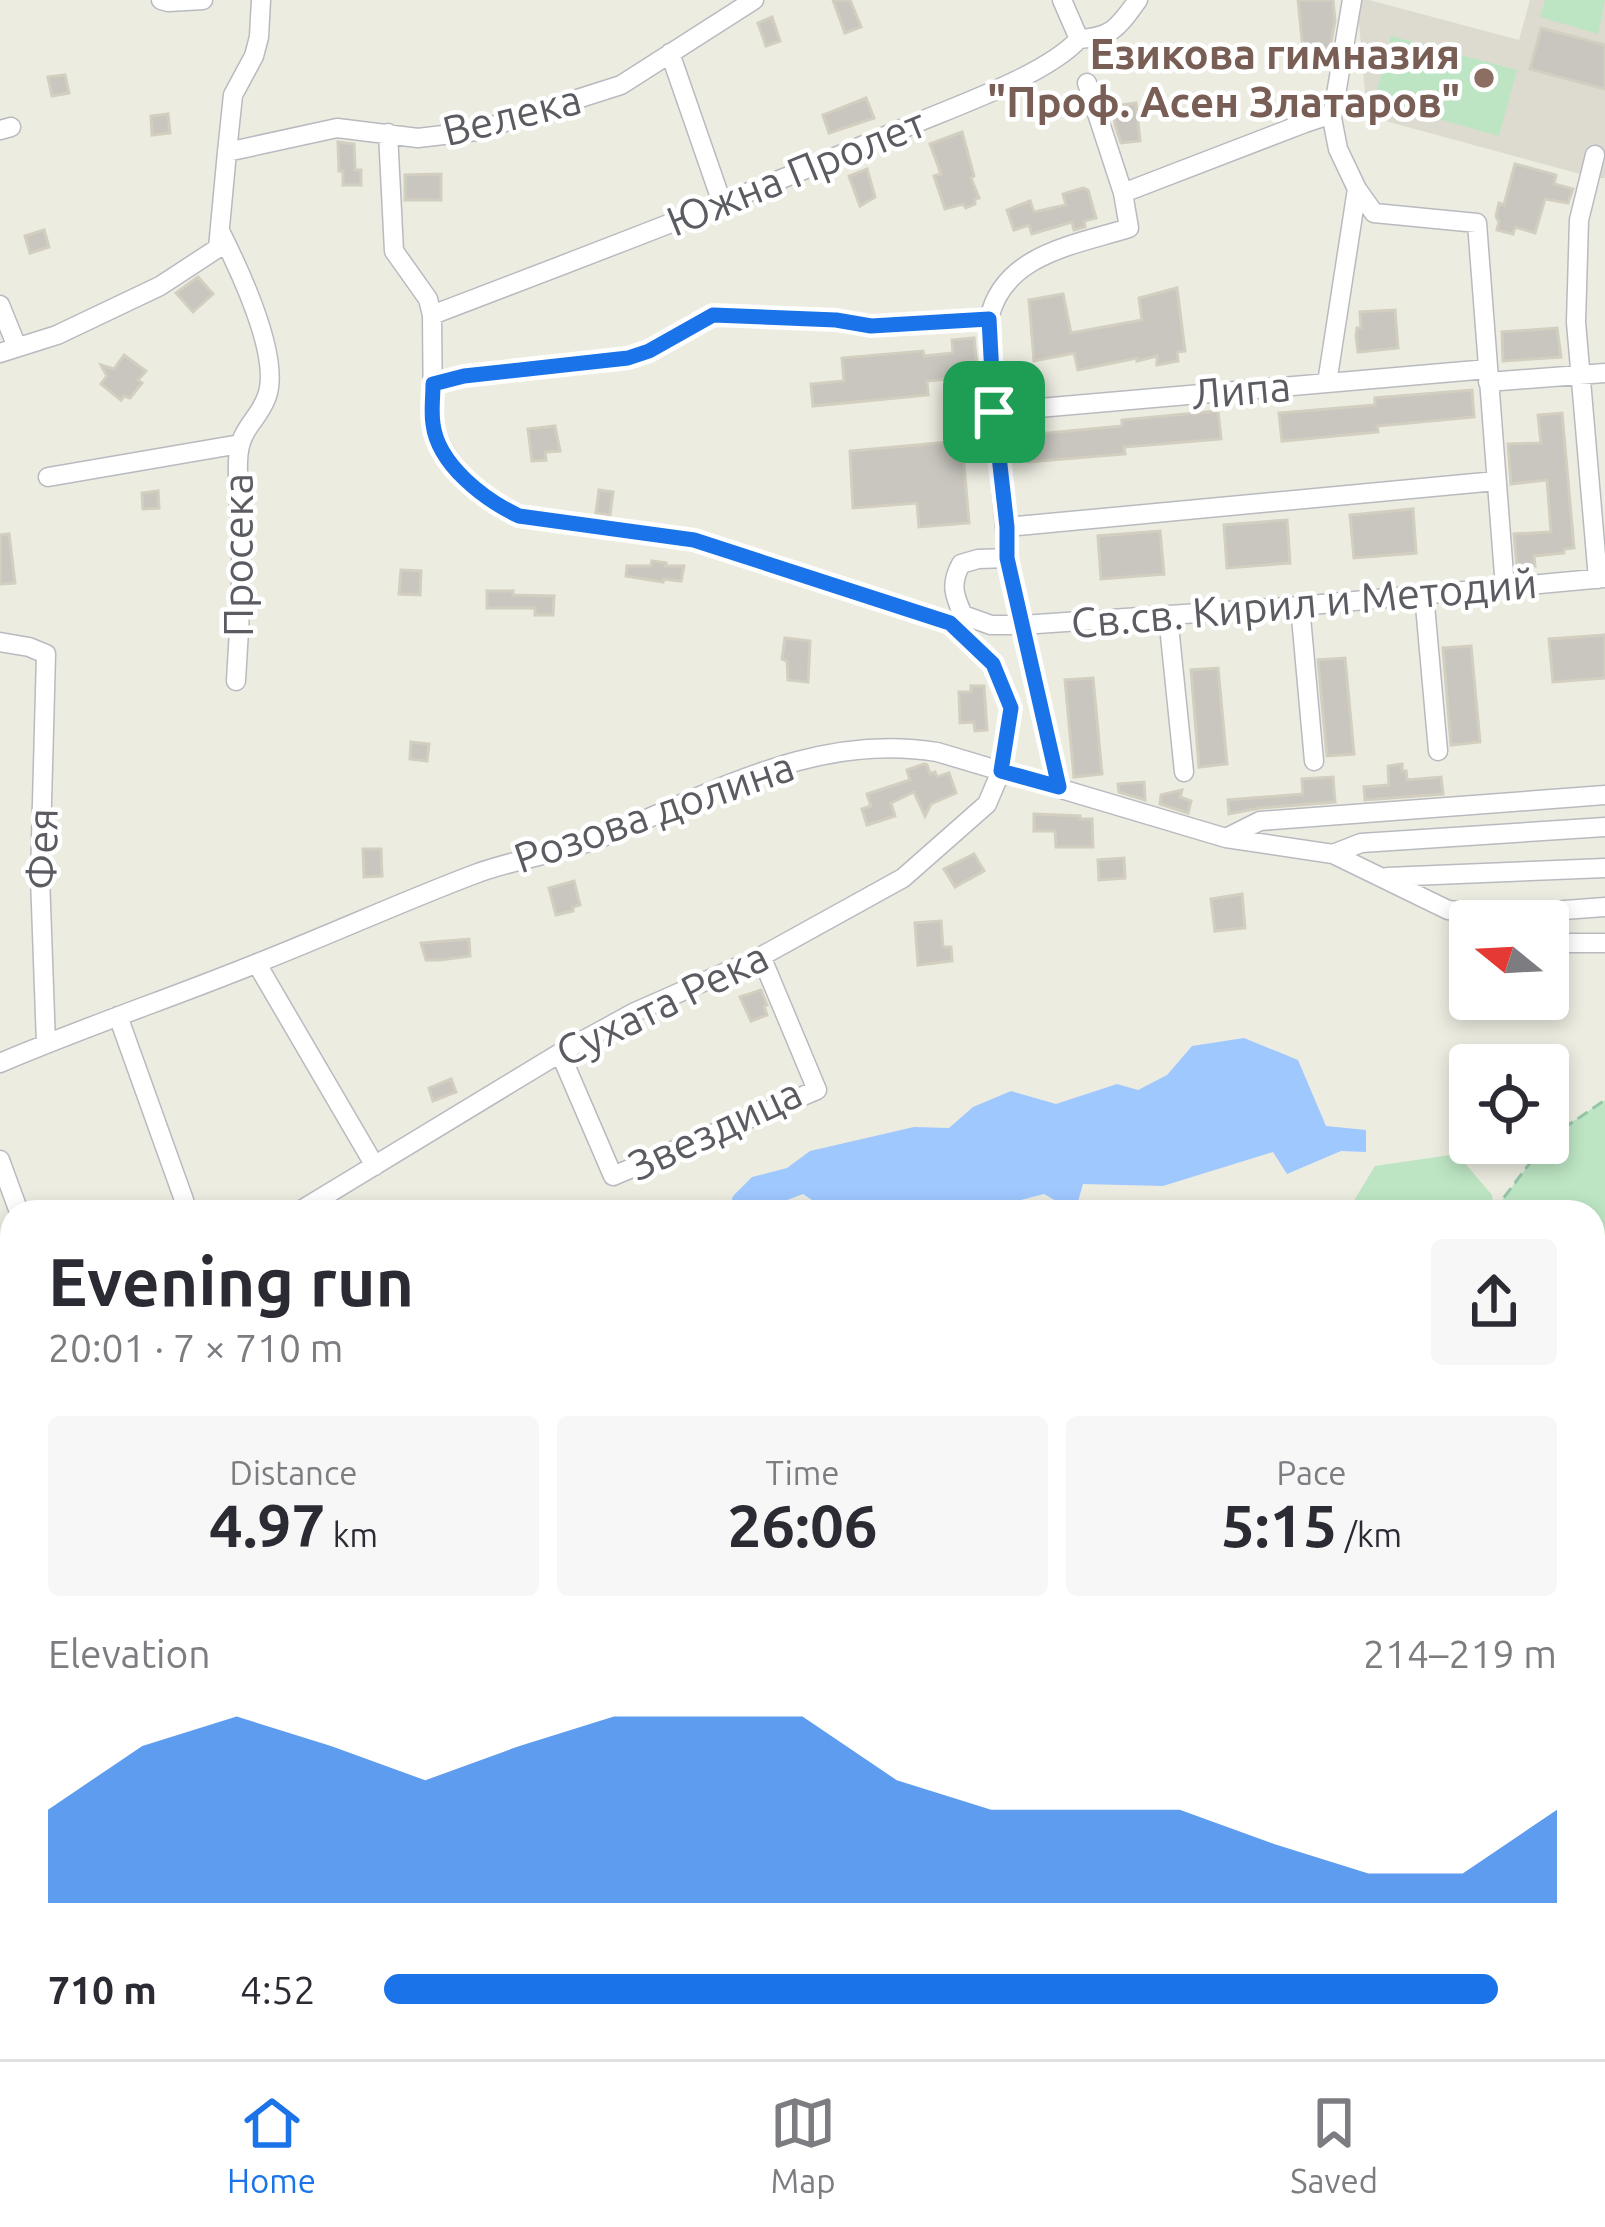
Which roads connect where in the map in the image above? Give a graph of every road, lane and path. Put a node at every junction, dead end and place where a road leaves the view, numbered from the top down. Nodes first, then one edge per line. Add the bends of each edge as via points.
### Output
1 (161, 0) edge
2 (203, 0) edge
3 (261, 0) edge
4 (754, 0) edge
5 (1062, 0) edge
6 (1138, 0) edge
7 (1352, 0) edge
8 (1078, 39) junction
9 (670, 53) junction
10 (1087, 83) dead end
11 (1332, 118) junction
12 (388, 133) junction
13 (227, 152) junction
14 (1594, 155) dead end
15 (1357, 189) junction
16 (1123, 193) junction
17 (722, 203) junction
18 (220, 231) junction
19 (0, 305) edge
20 (432, 315) junction
21 (989, 319) junction
22 (9, 350) edge
23 (1605, 373) edge
24 (1580, 375) junction
25 (1488, 376) junction
26 (1327, 382) junction
27 (433, 384) junction
28 (994, 412) junction
29 (240, 444) junction
30 (48, 477) dead end
31 (1496, 481) junction
32 (1007, 527) junction
33 (1007, 558) junction
34 (1601, 579) edge
35 (1504, 587) junction
36 (1424, 594) junction
37 (1300, 606) junction
38 (1168, 616) junction
39 (956, 619) junction
40 (1022, 626) junction
41 (0, 642) edge
42 (236, 681) dead end
43 (1438, 751) dead end
44 (1314, 761) dead end
45 (1001, 771) junction
46 (1184, 772) dead end
47 (1059, 787) junction
48 (1605, 795) edge
49 (1605, 827) edge
50 (1226, 838) junction
51 (1333, 854) junction
52 (1605, 868) edge
53 (1382, 878) junction
54 (1605, 908) edge
55 (1449, 910) edge
56 (1569, 911) edge
57 (1569, 943) edge
58 (1605, 944) edge
59 (761, 956) junction
60 (257, 964) junction
61 (118, 1016) junction
62 (46, 1044) junction
63 (560, 1053) junction
64 (0, 1063) edge
65 (1605, 1100) edge
66 (1569, 1125) edge
67 (0, 1160) edge
68 (1529, 1164) edge
69 (374, 1166) junction
70 (15, 1200) edge
71 (184, 1200) dead end
72 (318, 1200) edge
73 (1502, 1200) edge

1 - 2 street
3 - 13 street via 254,56 233,95
4 - 9 street, Велека
5 - 8 street
6 - 8 street, Южна Пролет via 1104,38
7 - 11 street
8 - 17 street, Южна Пролет via 1064,56 986,94
9 - 12 street, Велека via 608,91 477,131
9 - 17 street
10 - 16 street
11 - 15 street
11 - 16 street
12 - 13 street, Велека via 337,128
12 - 20 street via 394,251
13 - 18 street
14 - 24 street via 1579,220
15 - 25 street via 1374,213 1477,223
15 - 26 street
16 - 21 street via 1129,228 1035,257 999,289
17 - 20 street, Южна Пролет
18 - 22 street via 218,248 160,286
18 - 29 street, Просека via 257,314 270,380
19 - 22 street
20 - 27 street, Св.св. Кирил и Методий
21 - 27 street via 871,326 713,315 628,358
21 - 28 street
23 - 24 street, Липа
24 - 25 street, Липа
24 - 34 street
25 - 26 street, Липа
25 - 31 street
26 - 28 street, Липа
27 - 39 street, Св.св. Кирил и Методий via 436,438 468,482 508,510 694,540
28 - 32 street
29 - 30 street
29 - 42 street, Просека
31 - 32 street
31 - 35 street
32 - 33 street
33 - 39 street via 961,564 952,591
33 - 40 street
34 - 35 street, Св.св. Кирил и Методий
35 - 36 street, Св.св. Кирил и Методий
36 - 37 street, Св.св. Кирил и Методий
36 - 43 street
37 - 38 street, Св.св. Кирил и Методий
37 - 44 street
38 - 40 street, Св.св. Кирил и Методий
38 - 46 street
39 - 40 street, Св.св. Кирил и Методий
39 - 45 street via 993,664 1011,708
40 - 47 street
41 - 62 street, Фея via 46,654
45 - 47 street, Розова долина
45 - 59 street, Сухата Река via 987,804 903,878
45 - 60 street, Розова долина via 907,747 758,771 598,838 479,872
47 - 50 street, Розова долина
48 - 50 street via 1260,821
49 - 51 street via 1360,843
50 - 51 street, Розова долина
51 - 53 street, Розова долина
52 - 53 street
53 - 55 street, Розова долина
54 - 56 street, Розова долина
57 - 58 street
59 - 63 street, Сухата Река
59 - 63 street, Звездица via 818,1090 614,1176
60 - 61 street, Розова долина
60 - 69 street
61 - 62 street, Розова долина
61 - 71 street
62 - 64 street, Розова долина
63 - 69 street, Сухата Река
65 - 66 path
67 - 70 street
68 - 73 path
69 - 72 street, Сухата Река

